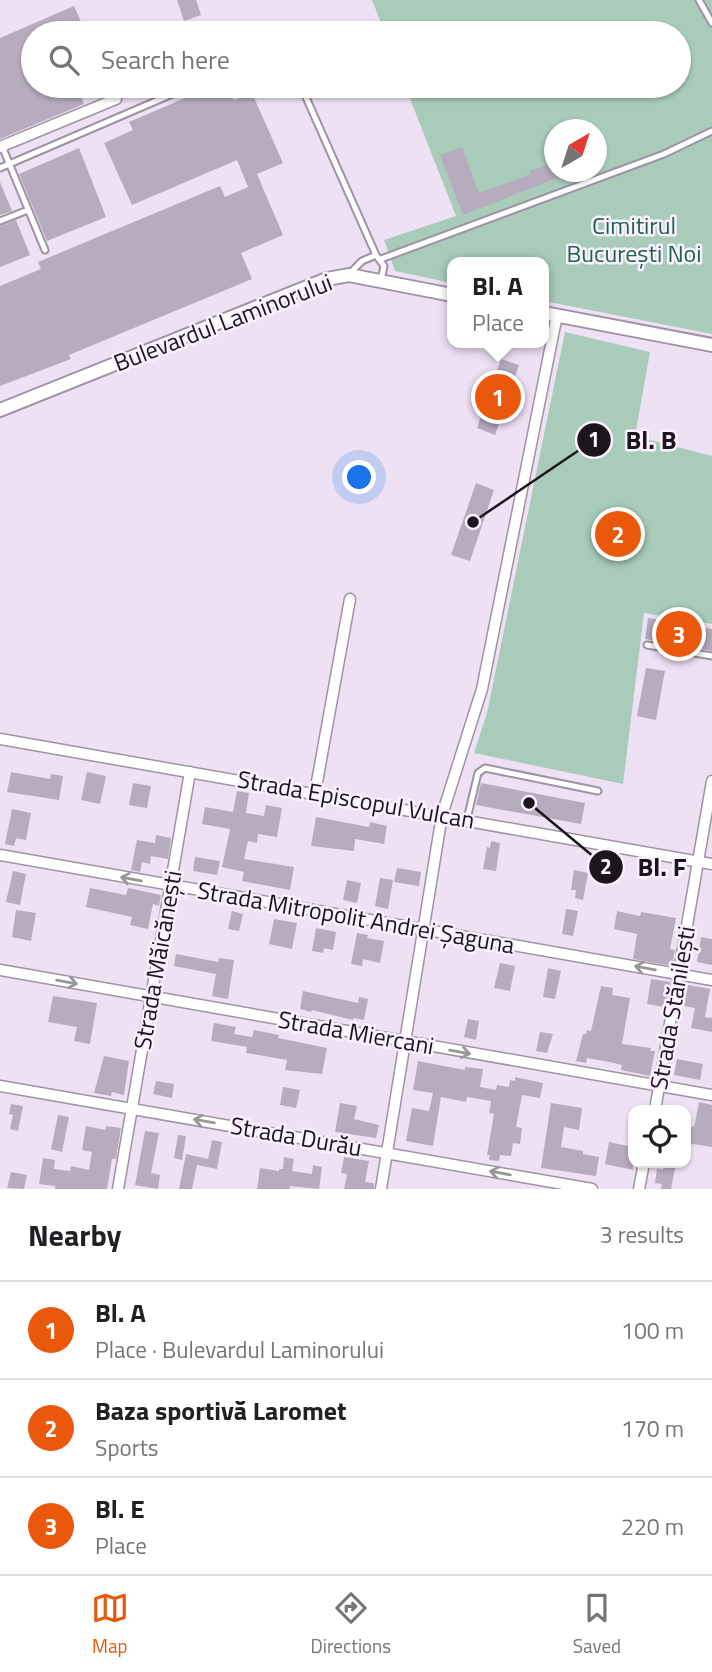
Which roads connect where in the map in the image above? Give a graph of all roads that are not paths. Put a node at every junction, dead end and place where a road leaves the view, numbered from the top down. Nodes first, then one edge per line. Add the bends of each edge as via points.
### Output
1 (699, 0) edge
2 (712, 23) edge
3 (163, 98) edge
4 (306, 98) edge
5 (116, 99) dead end
6 (712, 131) edge
7 (1, 147) edge
8 (9, 164) junction
9 (0, 168) edge
10 (28, 210) junction
11 (0, 222) edge
12 (45, 250) dead end
13 (379, 257) junction
14 (349, 275) junction
15 (381, 281) junction
16 (447, 294) edge
17 (549, 314) edge
18 (558, 315) junction
19 (712, 345) edge
20 (0, 410) edge
21 (350, 599) dead end
22 (648, 645) dead end
23 (712, 656) edge
24 (0, 739) edge
25 (190, 772) junction
26 (712, 781) edge
27 (598, 791) dead end
28 (316, 793) junction
29 (442, 815) junction
30 (467, 819) junction
31 (0, 855) edge
32 (699, 861) junction
33 (712, 864) edge
34 (171, 886) junction
35 (425, 930) junction
36 (0, 970) edge
37 (679, 974) junction
38 (712, 980) edge
39 (152, 996) junction
40 (407, 1042) junction
41 (0, 1086) edge
42 (659, 1086) junction
43 (712, 1095) edge
44 (655, 1105) edge
45 (132, 1108) junction
46 (388, 1153) junction
47 (643, 1168) edge
48 (118, 1189) edge
49 (382, 1189) edge
50 (592, 1189) edge
51 (639, 1189) edge

1 - 2 lane
3 - 8 lane
4 - 13 lane
5 - 7 street
6 - 13 lane via 664,154
7 - 8 lane
8 - 9 lane
8 - 10 lane
10 - 11 lane
10 - 12 lane
13 - 14 lane via 362,261
13 - 15 lane via 384,266
14 - 15 street, Bulevardul Laminorului
14 - 20 street, Bulevardul Laminorului via 327,279
15 - 16 street, Bulevardul Laminorului
17 - 18 street
18 - 19 street
18 - 29 street via 482,689
21 - 28 street
22 - 23 lane
24 - 25 street, Strada Episcopul Vulcan
25 - 28 street, Strada Episcopul Vulcan
25 - 34 street, Strada Măicănești
26 - 32 street, Strada Stănilești
27 - 30 lane via 485,768 478,773
28 - 29 street, Strada Episcopul Vulcan
29 - 30 street, Strada Episcopul Vulcan
29 - 35 street
30 - 32 street, Strada Episcopul Vulcan
34 -> 31 street, Strada Mitropolit Andrei Șaguna
32 - 33 street, Strada Episcopul Vulcan
32 - 37 street, Strada Stănilești
34 - 35 street, Strada Mitropolit Andrei Șaguna
34 - 39 street, Strada Măicănești
37 -> 35 street, Strada Mitropolit Andrei Șaguna
35 - 40 street
36 -> 39 street, Strada Miercani
37 - 38 street, Strada Mitropolit Andrei Șaguna
37 - 42 street, Strada Stănilești
39 - 40 street, Strada Miercani
39 - 45 street, Strada Măicănești
40 -> 42 street, Strada Miercani
40 - 46 street
41 - 45 street, Strada Durău
42 - 43 street, Strada Miercani
42 - 44 street, Strada Stănilești
46 -> 45 street, Strada Durău
45 - 48 street, Strada Măicănești
46 - 49 street
50 -> 46 street, Strada Durău
47 - 51 street

